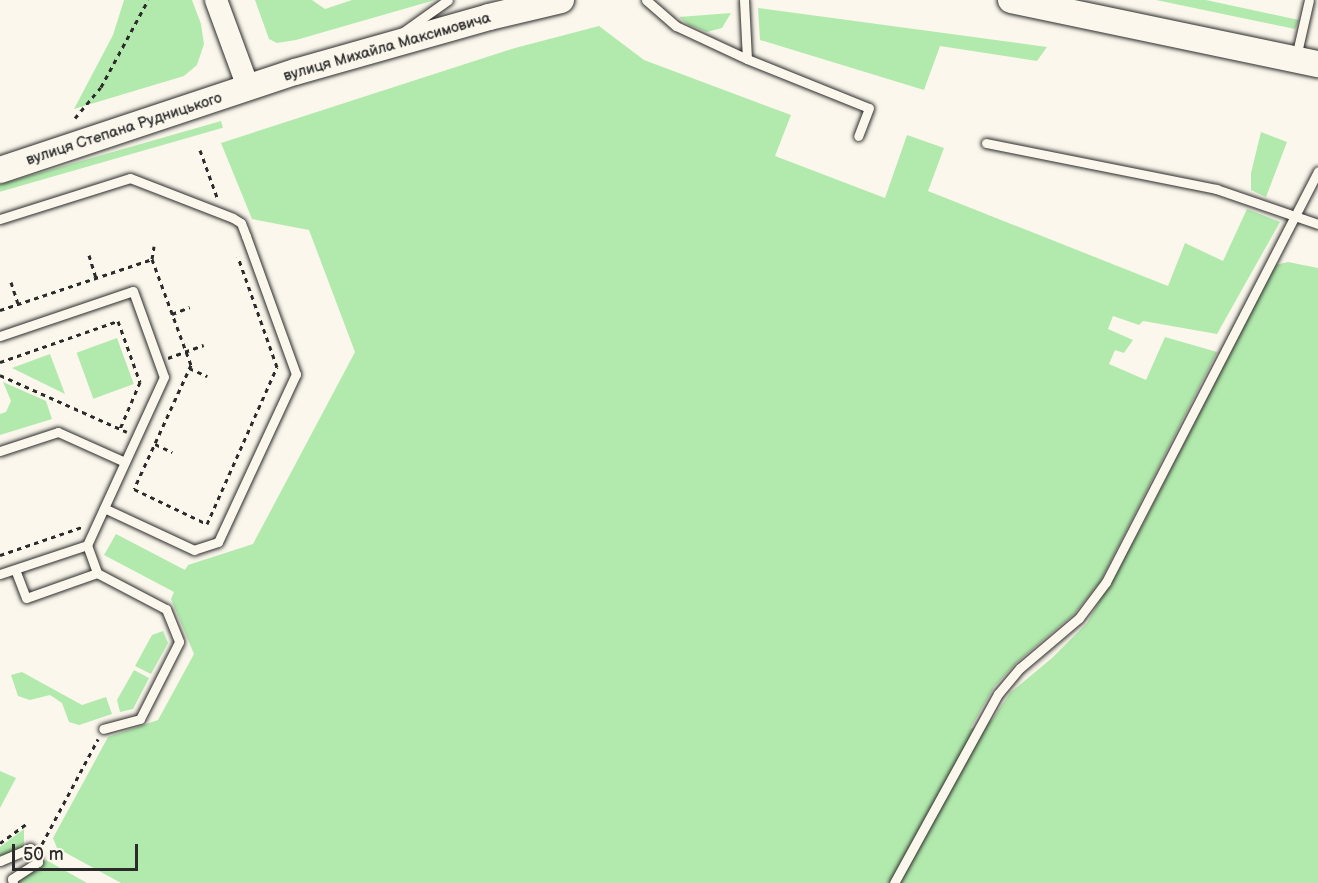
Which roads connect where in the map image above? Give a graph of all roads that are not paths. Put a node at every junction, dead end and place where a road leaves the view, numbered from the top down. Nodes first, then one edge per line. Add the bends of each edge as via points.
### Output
1 (216, 0) edge
2 (448, 0) edge
3 (561, 0) edge
4 (646, 0) edge
5 (744, 0) edge
6 (1011, 0) edge
7 (1309, 0) edge
8 (1043, 3) edge
9 (381, 46) junction
10 (747, 59) junction
11 (1307, 62) edge
12 (248, 87) junction
13 (858, 136) dead end
14 (986, 142) dead end
15 (0, 169) edge
16 (1318, 172) edge
17 (1295, 216) junction
18 (0, 219) edge
19 (1318, 224) edge
20 (0, 336) edge
21 (0, 451) edge
22 (125, 462) junction
23 (104, 508) junction
24 (87, 545) junction
25 (15, 570) junction
26 (97, 573) junction
27 (0, 574) edge
28 (103, 729) road end
29 (0, 861) edge
30 (13, 883) edge
31 (894, 883) edge

1 - 12 street
2 - 9 lane
3 - 9 main road, вулиця Михайла Максимовича
4 - 10 lane via 676,26
5 - 10 lane
6 - 8 main road
7 - 11 lane
8 - 11 main road
9 - 12 main road, вулиця Михайла Максимовича
10 - 13 lane via 869,108
12 - 15 main road, вулиця Степана Рудницького
14 - 17 lane via 1216,189
16 - 17 lane
17 - 19 lane
17 - 31 lane via 1106,582 1079,618 1020,668 998,694
18 - 23 lane via 130,178 223,214 241,224 296,374 218,542 194,550
20 - 22 lane via 134,291 164,377
21 - 22 lane via 58,432
22 - 23 lane
23 - 24 lane
24 - 25 lane
24 - 26 lane
25 - 26 lane via 26,598
25 - 27 lane
26 - 28 lane via 166,609 179,642 140,719
29 - 30 lane via 30,848 38,861 12,879

